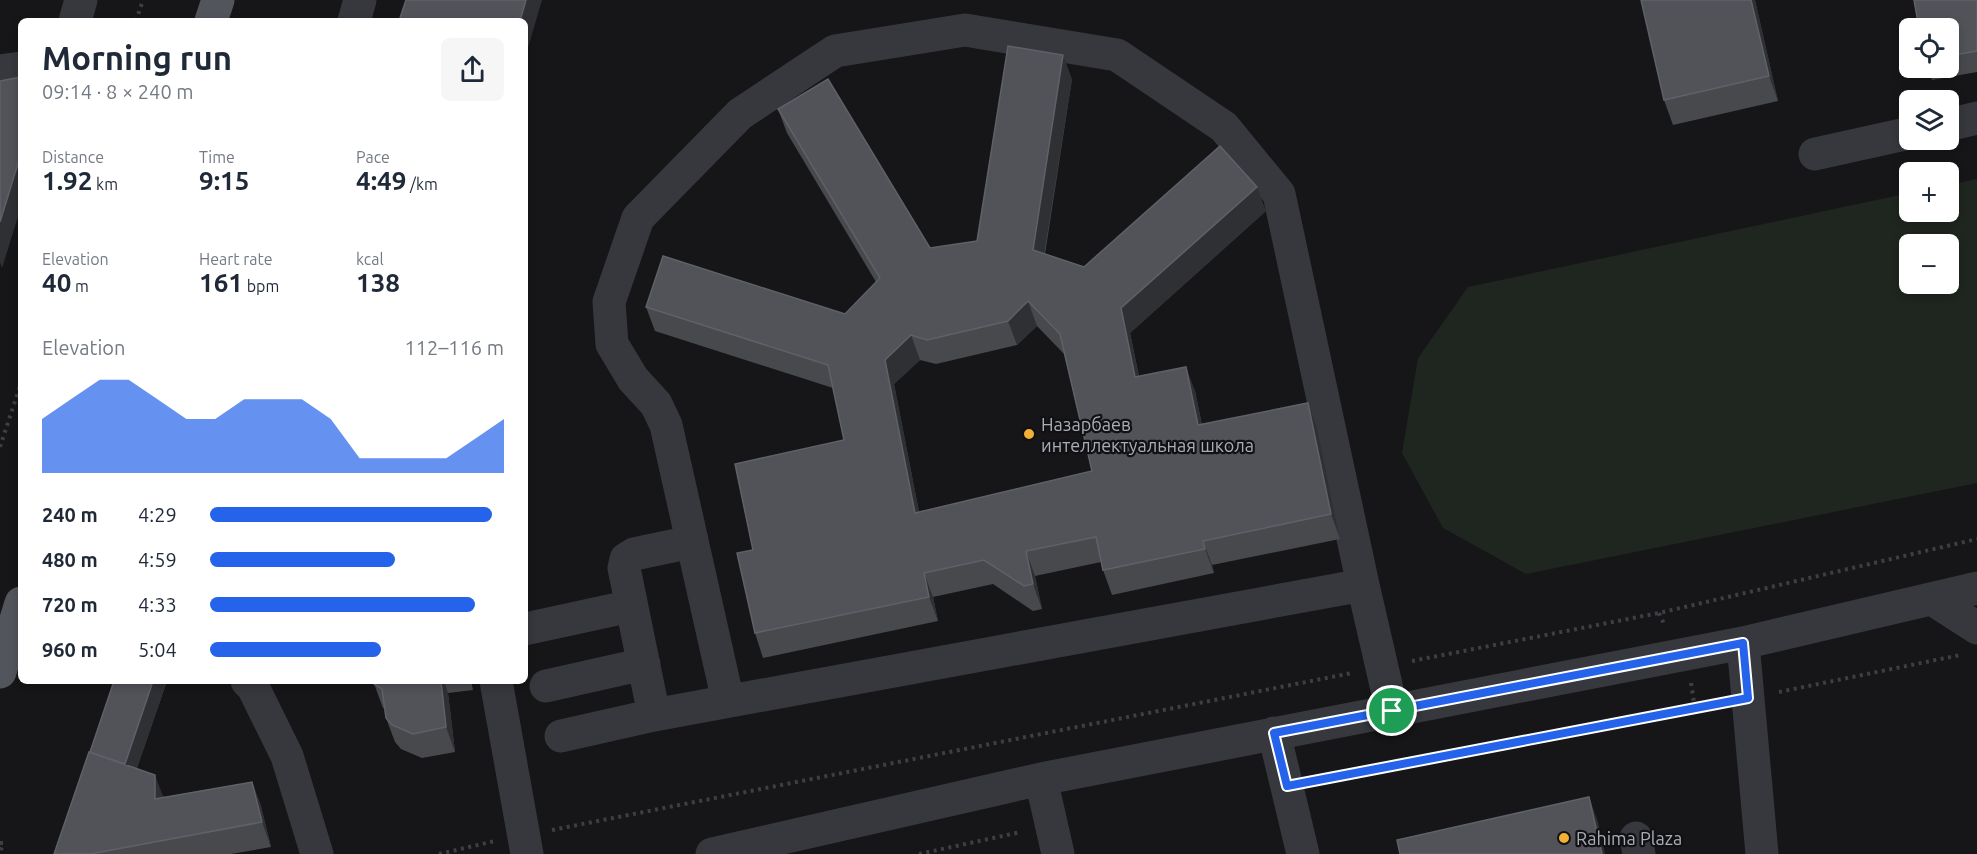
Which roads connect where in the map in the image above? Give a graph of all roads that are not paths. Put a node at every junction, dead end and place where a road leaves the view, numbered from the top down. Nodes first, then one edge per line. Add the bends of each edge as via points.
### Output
1 (81, 0) edge
2 (218, 0) edge
3 (360, 0) edge
4 (76, 18) edge
5 (212, 18) edge
6 (355, 18) edge
7 (18, 68) edge
8 (0, 70) edge
9 (1977, 118) edge
10 (1959, 122) edge
11 (1899, 135) edge
12 (1815, 154) dead end
13 (691, 542) junction
14 (1363, 585) junction
15 (1977, 588) edge
16 (1932, 599) junction
17 (631, 606) junction
18 (18, 613) edge
19 (528, 628) edge
20 (1971, 641) edge
21 (1743, 643) junction
22 (644, 664) junction
23 (0, 672) edge
24 (250, 684) edge
25 (497, 684) edge
26 (546, 686) dead end
27 (728, 701) junction
28 (1392, 711) junction
29 (654, 715) junction
30 (1274, 733) junction
31 (561, 736) dead end
32 (1041, 779) junction
33 (1055, 840) edge
34 (525, 844) edge
35 (317, 854) edge
36 (712, 854) edge
37 (1303, 854) edge
38 (1762, 854) edge

1 - 4 street
2 - 5 main road
3 - 6 street
7 - 8 street
9 - 10 street
11 - 12 street
13 - 14 street via 666,425 656,404 633,379 612,344 609,302 638,218 740,114 835,51 965,30 1117,55 1224,127 1279,194
13 - 17 street via 626,559
13 - 27 street
14 - 27 street
14 - 28 street
15 - 16 street
16 - 20 street
16 - 21 street
17 - 19 street
17 - 22 street
18 - 23 main road
21 - 28 street
21 - 38 street
22 - 26 street
22 - 29 street
24 - 35 street via 287,756
25 - 34 street
27 - 29 street
28 - 30 street
29 - 31 street
30 - 32 street
30 - 37 street
32 - 33 street
32 - 36 street

